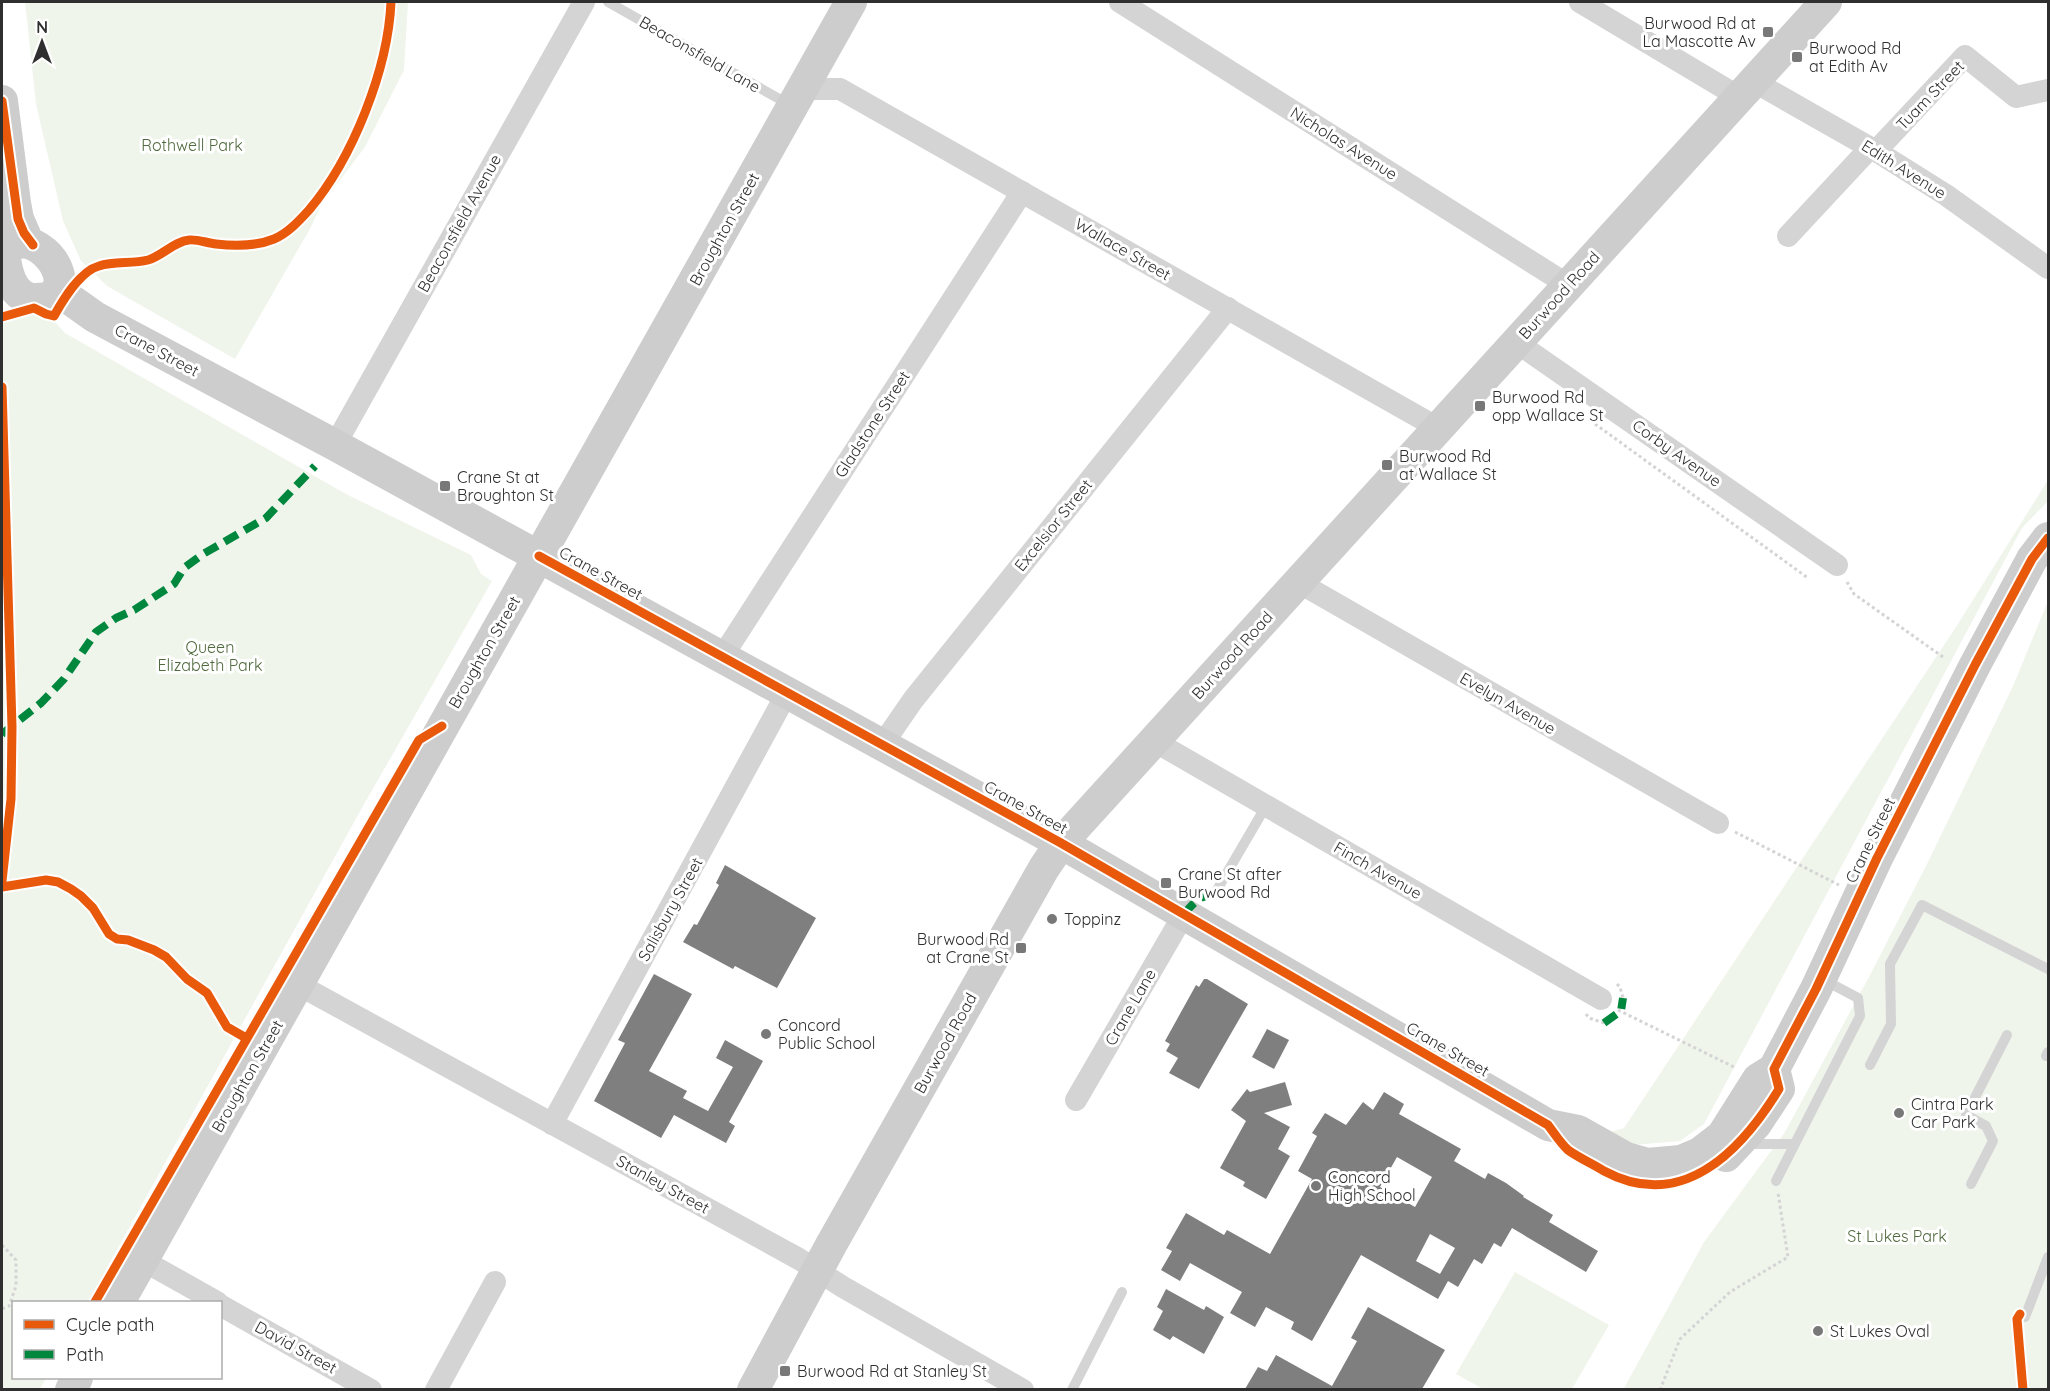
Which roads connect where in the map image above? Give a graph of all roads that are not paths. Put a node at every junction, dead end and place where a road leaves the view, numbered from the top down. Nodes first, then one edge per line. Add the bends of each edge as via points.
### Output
1 (584, 2) edge
2 (608, 2) edge
3 (1120, 2) edge
4 (1580, 2) edge
5 (1826, 2) edge
6 (843, 4) edge
7 (1746, 89) junction
8 (2049, 90) edge
9 (798, 98) junction
10 (2, 101) edge
11 (1873, 150) junction
12 (1022, 192) junction
13 (2, 212) edge
14 (1788, 236) dead end
15 (33, 245) junction
16 (2049, 268) edge
17 (5, 277) edge
18 (1568, 285) junction
19 (57, 290) junction
20 (1227, 308) junction
21 (1516, 342) junction
22 (1438, 428) junction
23 (335, 444) junction
24 (2049, 538) edge
25 (539, 556) junction
26 (1837, 565) road end
27 (1298, 582) junction
28 (722, 657) junction
29 (787, 693) junction
30 (1154, 741) junction
31 (882, 745) junction
32 (1266, 806) junction
33 (1718, 823) road end
34 (1061, 843) junction
35 (1214, 896) dead end
36 (1184, 914) junction
37 (2049, 969) edge
38 (1821, 978) junction
39 (299, 985) junction
40 (1601, 999) road end
41 (2007, 1035) dead end
42 (1870, 1065) dead end
43 (1766, 1074) junction
44 (1076, 1100) dead end
45 (552, 1124) junction
46 (1548, 1125) junction
47 (1738, 1144) junction
48 (1794, 1144) junction
49 (1776, 1181) road end
50 (1971, 1184) dead end
51 (2049, 1257) edge
52 (142, 1260) junction
53 (817, 1270) junction
54 (495, 1282) dead end
55 (1122, 1292) dead end
56 (120, 1301) edge
57 (214, 1301) edge
58 (222, 1306) edge
59 (2025, 1317) dead end
60 (371, 1389) edge
61 (436, 1389) edge
62 (753, 1389) edge
63 (1023, 1389) edge
64 (1072, 1389) edge

1 - 23 street, Beaconsfield Avenue
2 - 9 lane, Beaconsfield Lane
3 - 18 street, Nicholas Avenue
4 - 7 street, Edith Avenue
5 - 7 main road, Burwood Road
6 - 9 main road, Broughton Street
7 - 11 street, Edith Avenue
7 - 18 main road, Burwood Road
8 - 11 street, Tuam Street via 2016,97 1965,56
9 - 12 street, Wallace Street via 840,89
9 - 25 main road, Broughton Street
10 - 15 main road via 16,211
11 - 14 street, Tuam Street
11 - 16 street, Edith Avenue via 1946,195
12 - 20 street, Wallace Street
12 - 28 street, Gladstone Street
13 - 17 main road
15 - 17 main road via 20,243 6,252
15 - 19 main road via 54,263
17 - 19 main road via 21,295 34,299 47,298
18 - 21 main road, Burwood Road
19 - 23 main road, Crane Street via 95,317
20 - 22 street, Wallace Street
20 - 31 street, Excelsior Street via 913,700
21 - 22 main road, Burwood Road
21 - 26 street, Corby Avenue
22 - 27 main road, Burwood Road
23 - 25 main road, Crane Street
24 - 38 main road, Crane Street via 2032,559 1975,665
25 - 28 main road, Crane Street
25 - 39 main road, Broughton Street
27 - 30 main road, Burwood Road
27 - 33 street, Evelyn Avenue
28 - 29 main road, Crane Street
29 - 31 main road, Crane Street
29 - 45 street, Salisbury Street
30 - 32 street, Finch Avenue
30 - 34 main road, Burwood Road
31 - 34 main road, Crane Street
32 - 35 lane
32 - 40 street, Finch Avenue
34 - 36 main road, Crane Street
34 - 53 main road, Burwood Road
36 - 44 street, Crane Lane
36 - 46 main road, Crane Street
37 - 42 lane via 1922,905 1890,964 1891,1024
38 - 43 main road, Crane Street
38 - 48 lane via 1858,998 1860,1016
39 - 45 street, Stanley Street
39 - 52 main road, Broughton Street
41 - 50 lane via 1966,1115 1986,1126 1993,1142
43 - 46 main road, Crane Street via 1722,1136 1700,1153 1681,1161 1647,1164 1626,1158 1578,1131
43 - 47 main road, Crane Street via 1779,1089
45 - 53 street, Stanley Street
46 - 47 main road, Crane Street via 1567,1150 1623,1181 1644,1184 1667,1184 1707,1170
47 - 48 lane
48 - 49 lane
51 - 59 lane
52 - 56 main road, Broughton Street
52 - 57 street, David Street
53 - 62 main road, Burwood Road
53 - 63 street, Stanley Street
54 - 61 street
55 - 64 lane
58 - 60 street, David Street

